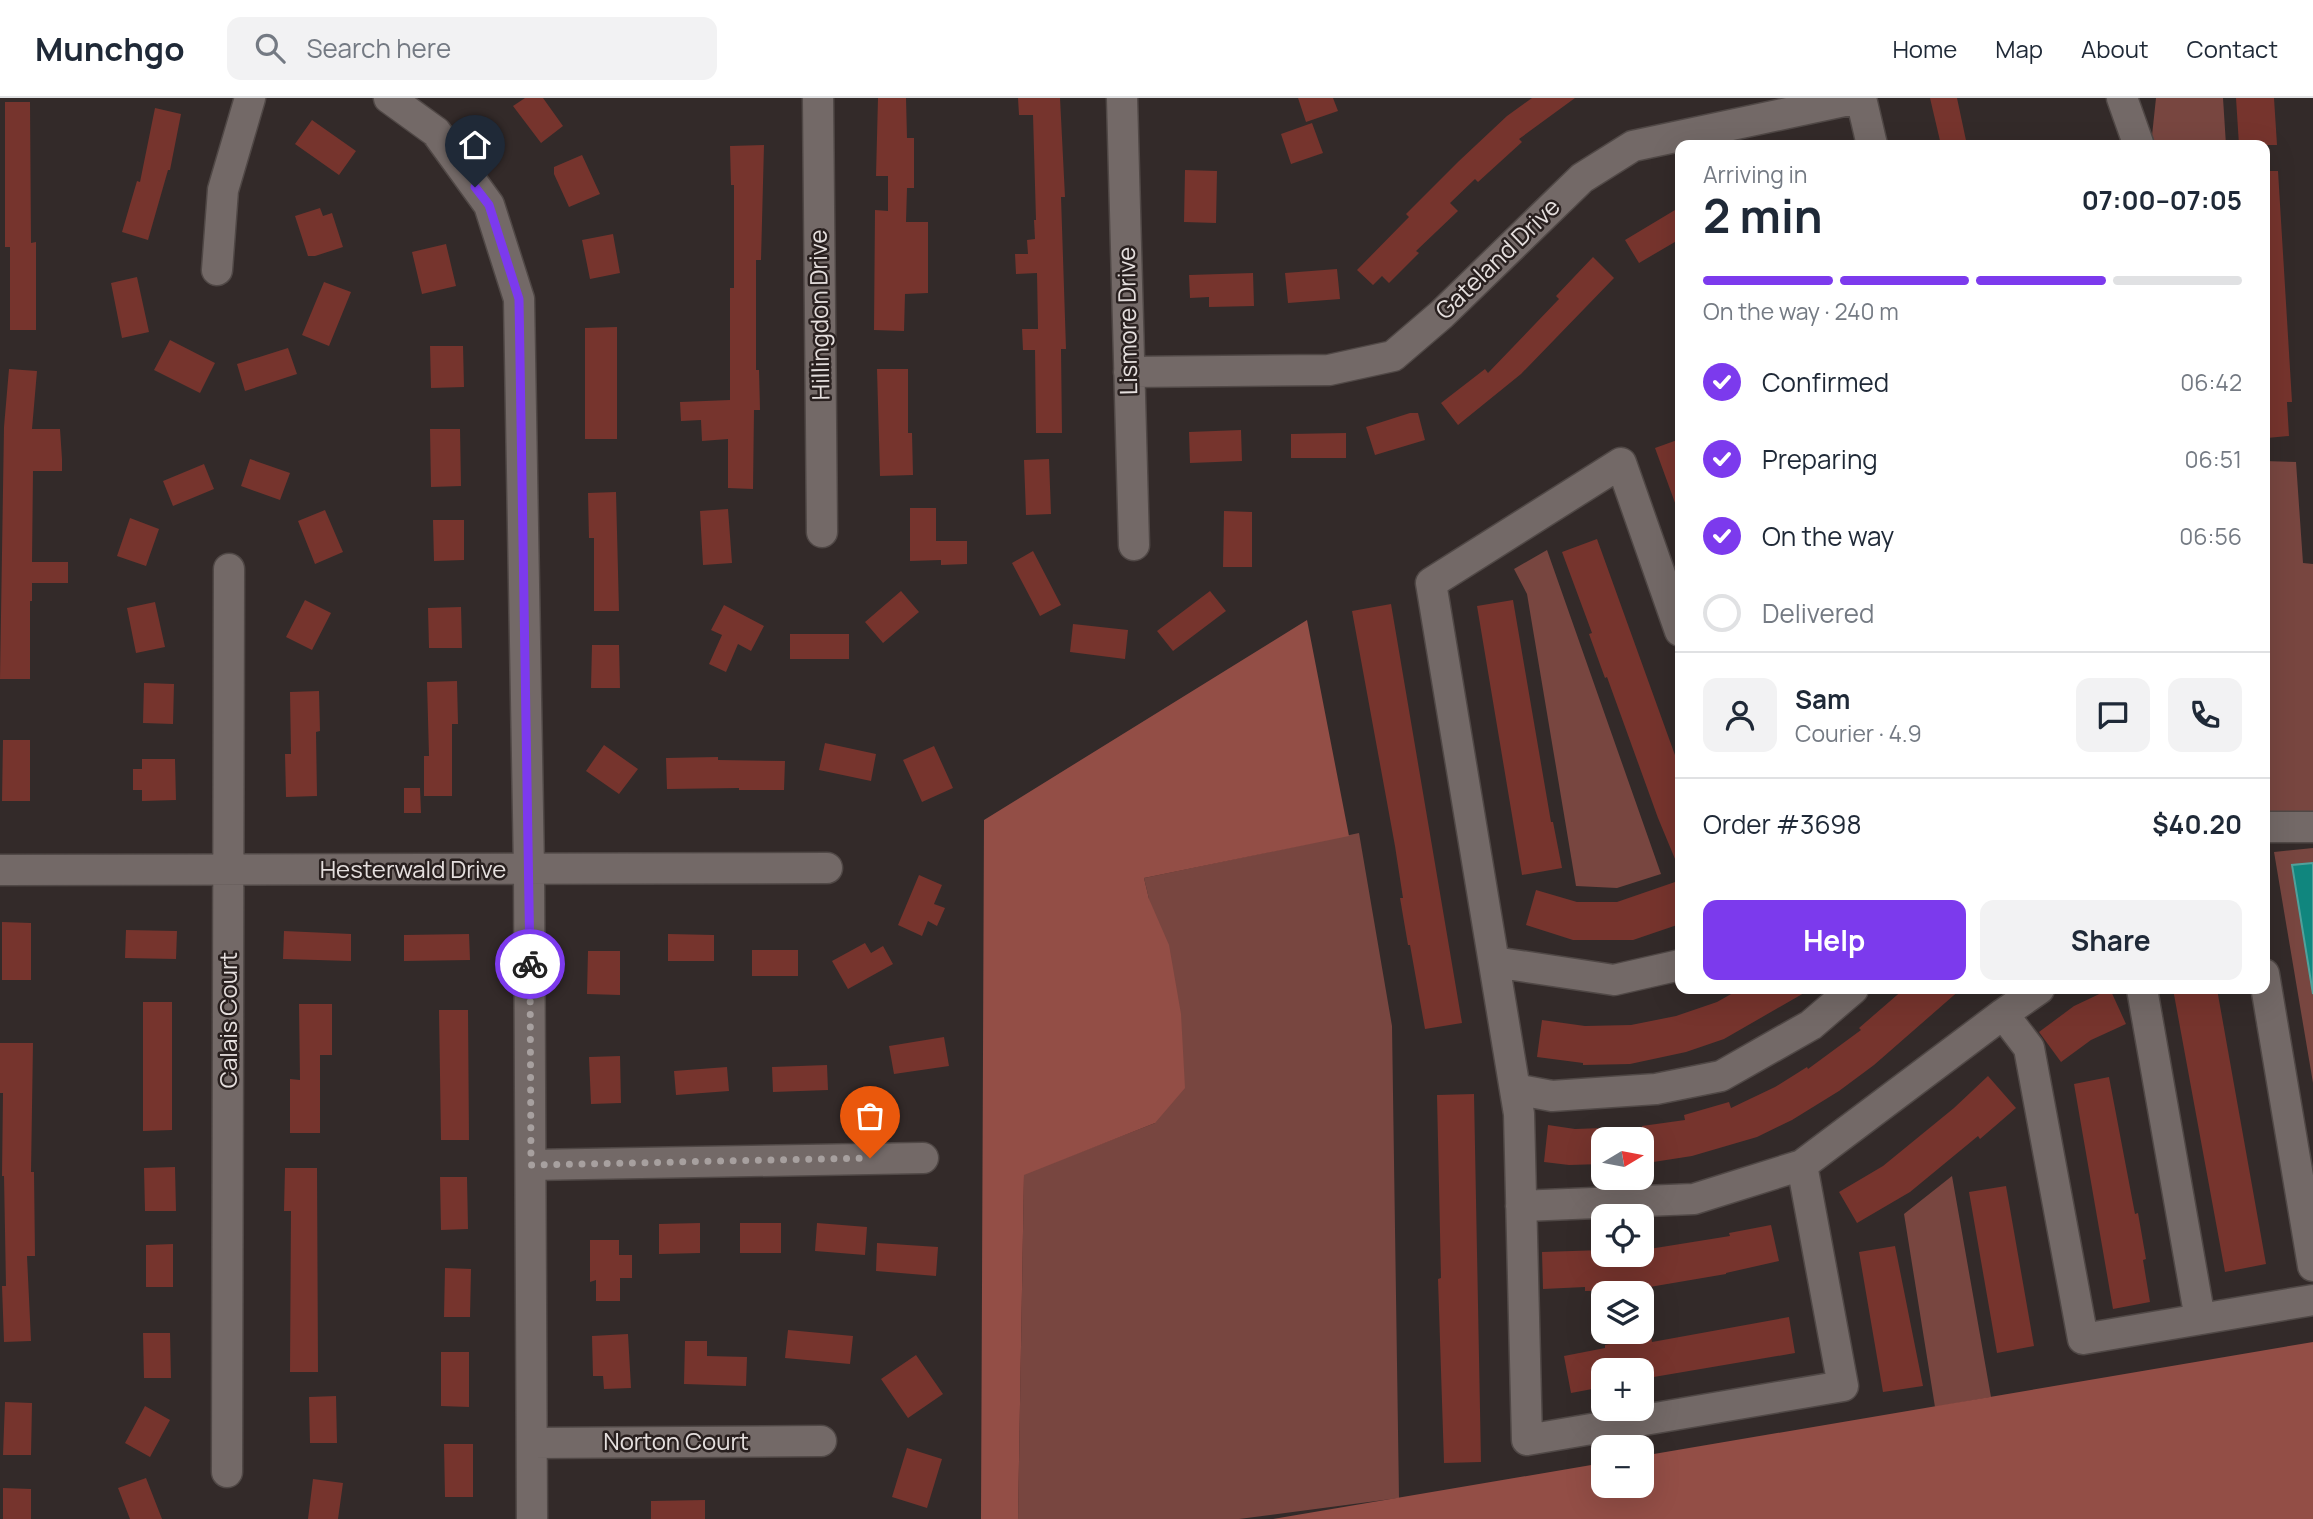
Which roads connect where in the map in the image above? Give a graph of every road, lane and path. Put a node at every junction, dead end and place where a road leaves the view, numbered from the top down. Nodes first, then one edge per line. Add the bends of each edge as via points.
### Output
1 (250, 98) edge
2 (389, 98) edge
3 (818, 98) edge
4 (1122, 98) edge
5 (1860, 98) edge
6 (2122, 98) edge
7 (1871, 140) edge
8 (2137, 140) edge
9 (217, 270) dead end
10 (1129, 372) junction
11 (822, 532) dead end
12 (1134, 545) dead end
13 (229, 569) dead end
14 (1675, 617) edge
15 (2270, 827) edge
16 (2313, 827) edge
17 (827, 868) dead end
18 (0, 870) edge
19 (229, 870) junction
20 (529, 870) junction
21 (1494, 962) junction
22 (1675, 966) edge
23 (1847, 994) edge
24 (2032, 994) edge
25 (2143, 994) edge
26 (2267, 994) edge
27 (2003, 1014) junction
28 (1515, 1089) junction
29 (923, 1157) dead end
30 (531, 1165) junction
31 (1802, 1165) junction
32 (1521, 1206) junction
33 (2313, 1266) edge
34 (2313, 1300) edge
35 (2200, 1319) junction
36 (821, 1441) dead end
37 (532, 1443) junction
38 (227, 1472) dead end
39 (532, 1519) edge

1 - 9 street via 223,190
2 - 20 street via 436,132 489,205 519,299
3 - 11 street, Hillingdon Drive
4 - 10 street, Lismore Drive
5 - 7 street
5 - 10 street, Gateland Drive via 1633,146 1582,178 1393,356 1329,370
6 - 8 street
10 - 12 street, Lismore Drive
13 - 19 street, Calais Court
14 - 21 street via 1620,463 1431,583
15 - 16 street
17 - 20 street, Hesterwald Drive
18 - 19 street, Hesterwald Drive
19 - 20 street, Hesterwald Drive
19 - 38 street, Calais Court
20 - 30 street
21 - 22 street via 1614,980
21 - 28 street
23 - 28 street via 1811,1025 1721,1076 1656,1089 1552,1096
24 - 27 street
25 - 35 street
26 - 33 street
27 - 31 street
27 - 35 street via 2029,1048 2083,1339
28 - 32 street
29 - 30 street
30 - 37 street
31 - 32 street via 1694,1199
31 - 32 street via 1843,1386 1527,1440
34 - 35 street
36 - 37 street, Norton Court
37 - 39 street

